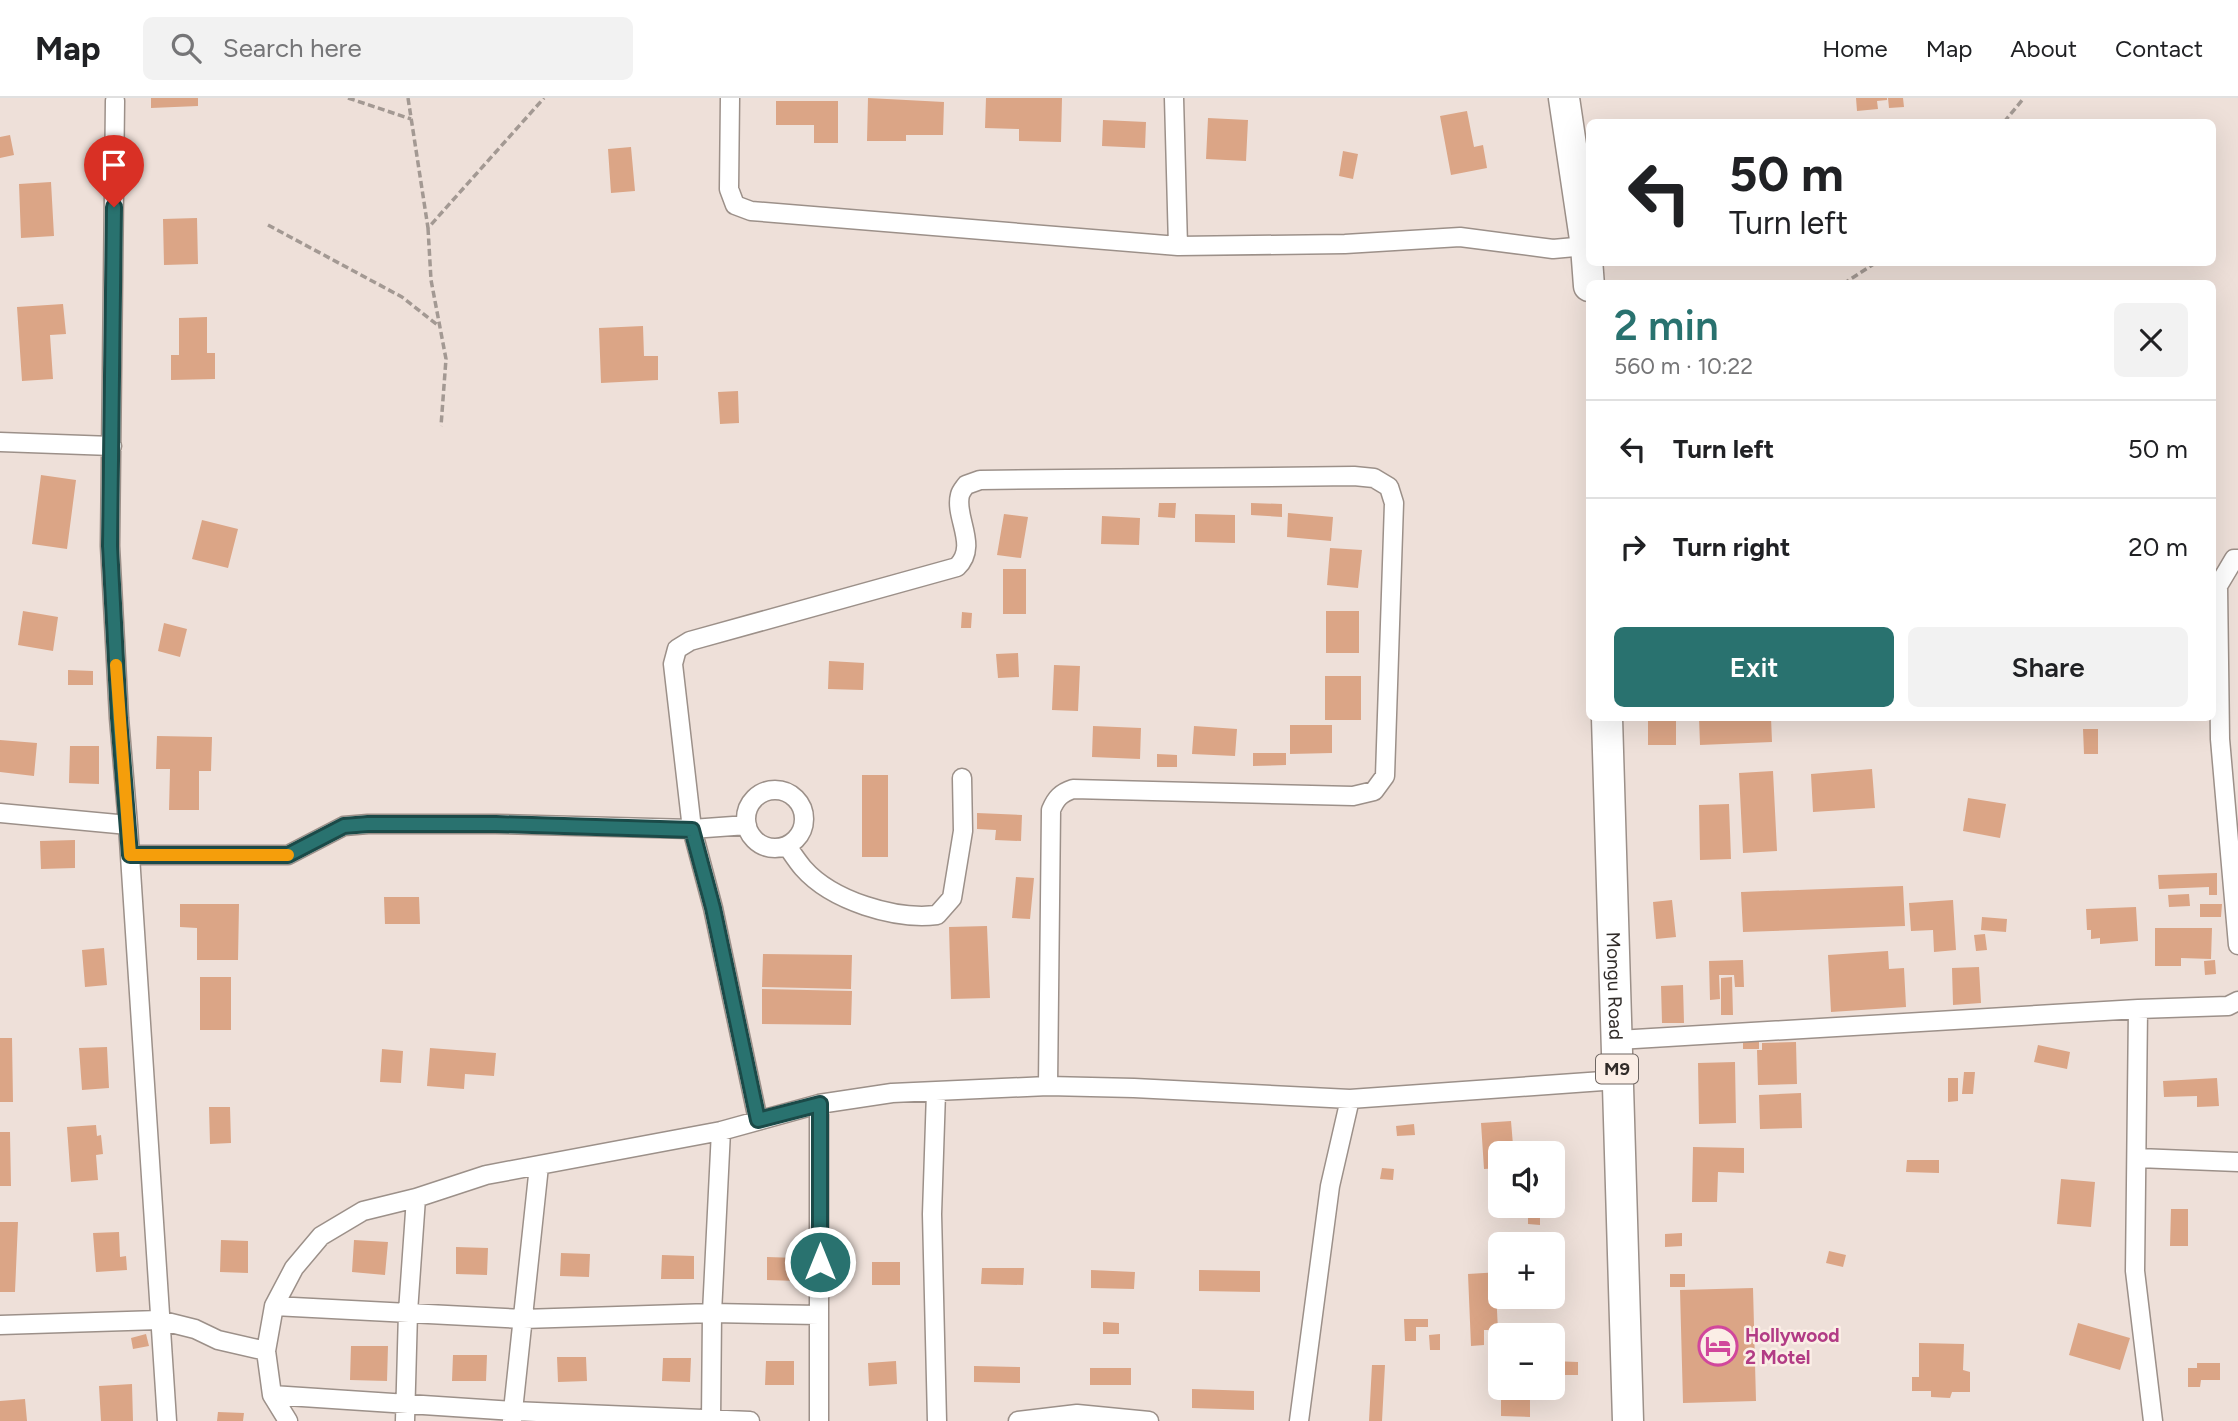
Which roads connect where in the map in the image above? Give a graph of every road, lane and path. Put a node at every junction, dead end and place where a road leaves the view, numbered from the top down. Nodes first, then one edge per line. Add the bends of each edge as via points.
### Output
1 (348, 98) edge
2 (408, 98) edge
3 (544, 98) edge
4 (730, 98) edge
5 (1174, 98) edge
6 (1564, 98) edge
7 (2024, 98) edge
8 (115, 100) dead end
9 (411, 119) junction
10 (2006, 119) edge
11 (268, 225) dead end
12 (428, 228) junction
13 (1178, 246) junction
14 (1586, 246) joint
15 (1871, 266) edge
16 (1849, 280) edge
17 (440, 327) junction
18 (441, 426) dead end
19 (0, 442) edge
20 (112, 446) junction
21 (2238, 559) edge
22 (1607, 721) edge
23 (2238, 732) edge
24 (2220, 739) junction
25 (962, 778) dead end
26 (0, 813) edge
27 (128, 825) junction
28 (747, 825) junction
29 (692, 830) junction
30 (787, 846) junction
31 (130, 855) junction
32 (2238, 944) edge
33 (2238, 1001) edge
34 (2138, 1009) junction
35 (1618, 1040) junction
36 (1617, 1080) junction
37 (1048, 1086) junction
38 (936, 1092) junction
39 (1350, 1099) junction
40 (820, 1104) junction
41 (758, 1120) junction
42 (721, 1131) junction
43 (2138, 1157) junction
44 (2238, 1162) edge
45 (539, 1166) junction
46 (416, 1198) junction
47 (274, 1306) junction
48 (408, 1312) junction
49 (712, 1313) junction
50 (820, 1315) junction
51 (523, 1319) junction
52 (159, 1320) junction
53 (0, 1325) edge
54 (266, 1351) junction
55 (272, 1395) junction
56 (405, 1413) edge
57 (512, 1416) edge
58 (167, 1421) edge
59 (288, 1421) edge
60 (711, 1421) edge
61 (750, 1421) edge
62 (819, 1421) edge
63 (937, 1421) edge
64 (1018, 1421) edge
65 (1149, 1421) edge
66 (1298, 1421) edge
67 (1628, 1421) edge
68 (2153, 1421) edge

1 - 9 path
2 - 9 path
3 - 12 path
4 - 13 street via 729,189 735,205 751,211
5 - 13 street
6 - 14 main road
7 - 10 path
8 - 20 street
9 - 12 path
11 - 17 path via 402,297
12 - 17 path
13 - 14 street via 1460,237 1553,248
15 - 16 path
17 - 18 path via 446,359
19 - 20 street
20 - 27 street via 110,546
21 - 24 street via 2218,586
22 - 35 main road, Mongu Road / M9
23 - 24 street
24 - 32 street
25 - 30 street via 963,831 952,898 937,915 891,914 829,890 804,870
26 - 27 street
27 - 31 street
28 - 29 street
28 - 30 street via 762,845
28 - 30 street via 752,802 772,790 783,791 794,797 804,817 803,829
29 - 31 street via 368,824 344,826 288,855
29 - 37 street via 673,664 677,649 690,641 957,566 965,559 960,495 966,485 980,480 1354,476 1374,478 1389,487 1394,503 1385,776 1374,791 1353,796 1073,789 1056,799 1051,810
29 - 41 street
31 - 52 street
33 - 34 street via 2228,1006
34 - 35 street
34 - 43 street
35 - 36 main road, Mongu Road / M9
36 - 39 street
36 - 67 main road, Mongu Road / M9
37 - 38 street
37 - 39 street
38 - 40 street via 892,1093
38 - 63 street via 932,1214
39 - 66 street via 1330,1186
40 - 41 street
40 - 50 street
41 - 42 street
42 - 45 street
42 - 49 street
43 - 44 street
43 - 68 street via 2136,1271
45 - 46 street via 485,1175
45 - 51 street
46 - 47 street via 363,1211 321,1236 294,1268
46 - 48 street
47 - 48 street
47 - 54 street
48 - 51 street
48 - 56 street
49 - 50 street
49 - 51 street
49 - 60 street
50 - 62 street
51 - 57 street
52 - 53 street
52 - 54 street
52 - 58 street
54 - 55 street
55 - 56 street
55 - 59 street
56 - 57 street
57 - 60 street
60 - 61 street
64 - 65 street via 1077,1414

